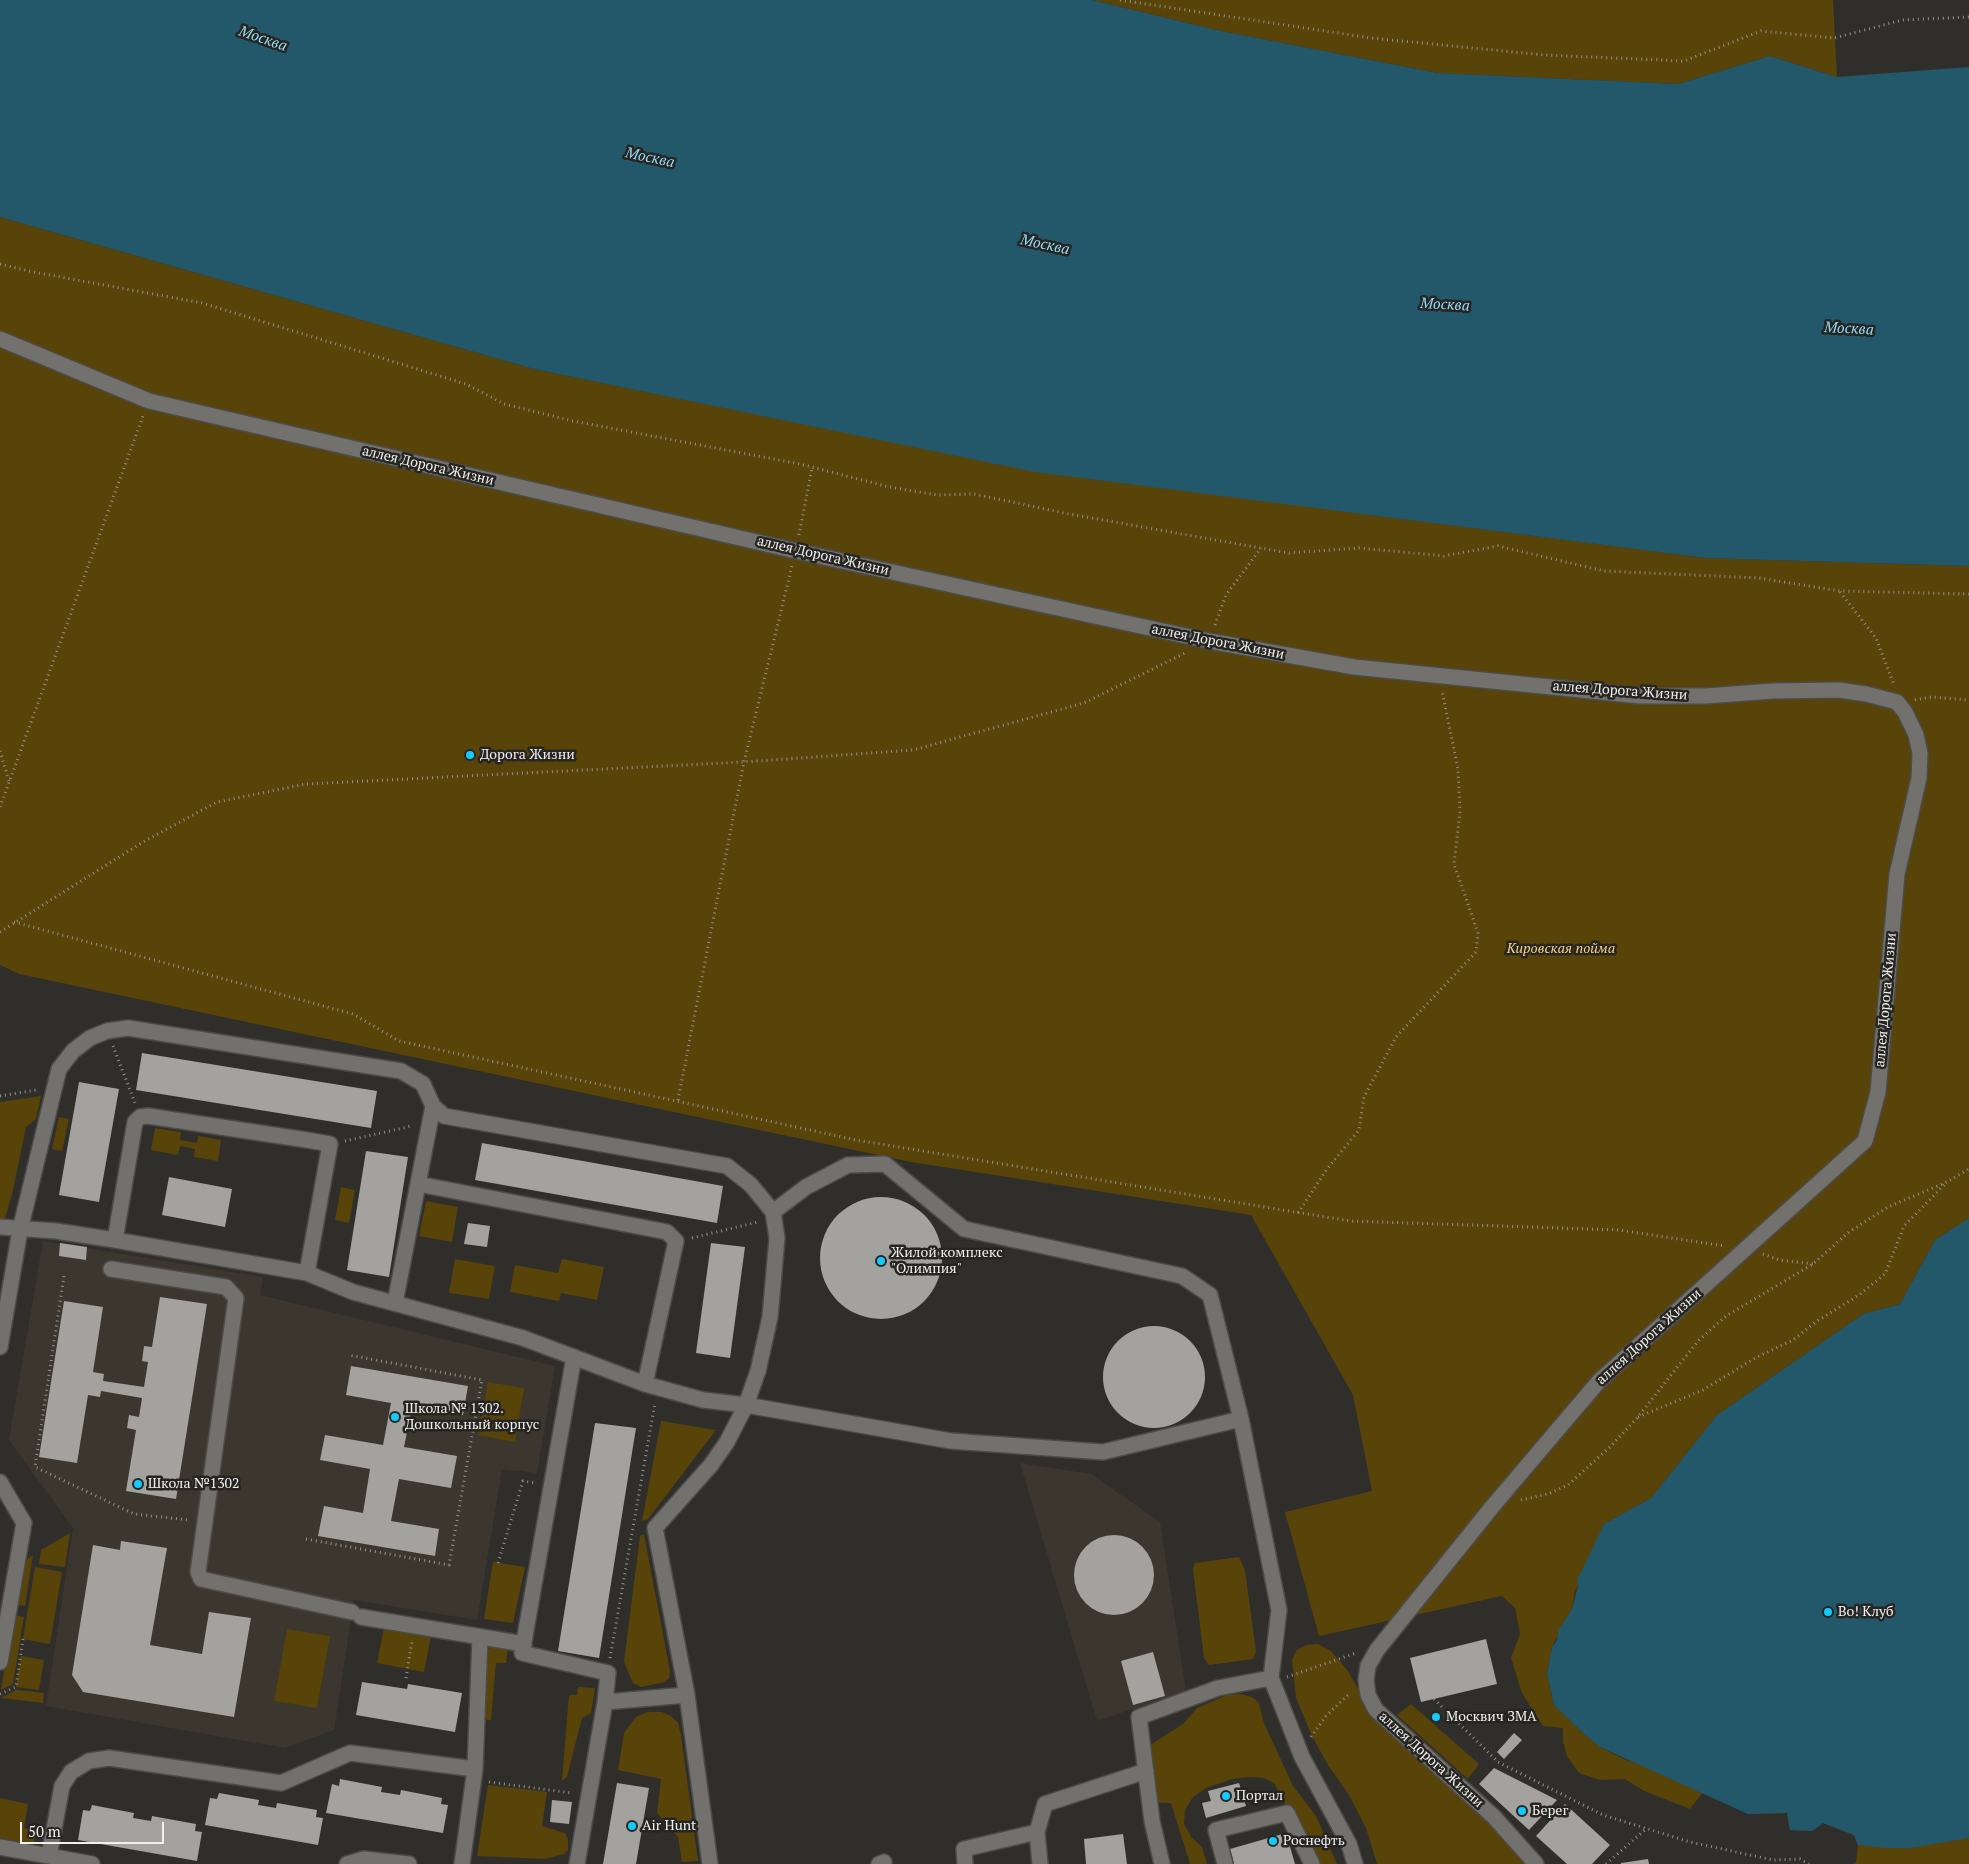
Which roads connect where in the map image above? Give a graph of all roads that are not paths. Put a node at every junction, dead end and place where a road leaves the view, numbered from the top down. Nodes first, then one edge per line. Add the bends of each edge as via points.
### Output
1 (0, 339) edge
2 (433, 1106) junction
3 (418, 1184) junction
4 (768, 1216) junction
5 (0, 1228) edge
6 (20, 1230) junction
7 (114, 1240) junction
8 (111, 1269) dead end
9 (307, 1273) junction
10 (395, 1303) junction
11 (0, 1347) edge
12 (574, 1357) junction
13 (651, 1385) junction
14 (746, 1405) junction
15 (1241, 1419) junction
16 (0, 1482) edge
17 (480, 1637) junction
18 (524, 1644) junction
19 (0, 1662) edge
20 (1271, 1678) junction
21 (687, 1695) junction
22 (605, 1702) junction
23 (1146, 1771) junction
24 (474, 1774) junction
25 (1037, 1832) junction
26 (0, 1847) edge
27 (49, 1856) junction
28 (92, 1864) edge
29 (347, 1864) edge
30 (409, 1864) edge
31 (462, 1864) edge
32 (577, 1864) edge
33 (710, 1864) edge
34 (965, 1864) edge
35 (1040, 1864) edge
36 (1162, 1864) edge
37 (1225, 1864) edge
38 (1312, 1864) edge
39 (1354, 1864) edge
40 (1536, 1864) edge

1 - 40 street, аллея Дорога Жизни via 149,401 796,551 1209,641 1354,667 1640,696 1839,690 1897,702 1916,735 1920,753 1919,778 1897,874 1878,1092 1865,1142 1599,1381 1498,1499 1368,1666 1368,1695 1376,1710 1494,1817
2 - 3 street
2 - 4 street via 444,1116 727,1166 751,1185
2 - 6 street via 424,1084 400,1071 128,1028 107,1031 90,1038 73,1051 59,1068
3 - 10 street
3 - 13 street via 667,1232 676,1242
4 - 14 street via 777,1238 770,1317 758,1371
4 - 15 street via 806,1187 848,1165 885,1164 964,1229 1182,1276 1210,1295
5 - 6 street
6 - 7 street via 56,1231
6 - 11 street
7 - 9 street
7 - 9 street via 136,1122 140,1117 330,1144
8 - 17 street via 226,1287 236,1298 204,1522 198,1572 201,1579 357,1614
9 - 10 street via 353,1292
10 - 12 street via 523,1338
12 - 13 street
12 - 18 street
13 - 14 street via 723,1404
14 - 15 street via 951,1441 1103,1452
14 - 21 street via 711,1465 655,1528
15 - 20 street via 1279,1610
16 - 19 street via 24,1523
17 - 18 street
17 - 24 street
18 - 22 street via 522,1653 608,1673
20 - 23 street via 1218,1688 1139,1716
20 - 39 street via 1302,1757 1348,1844
21 - 22 street
21 - 33 street
22 - 32 street
23 - 25 street via 1045,1804
23 - 36 street via 1152,1822
24 - 27 street via 350,1752 281,1783 109,1758 89,1761 71,1772 62,1786
24 - 31 street
25 - 34 street via 964,1848
25 - 35 street
26 - 27 street
27 - 28 street
29 - 30 street via 364,1859
37 - 38 street via 1216,1830 1287,1813

